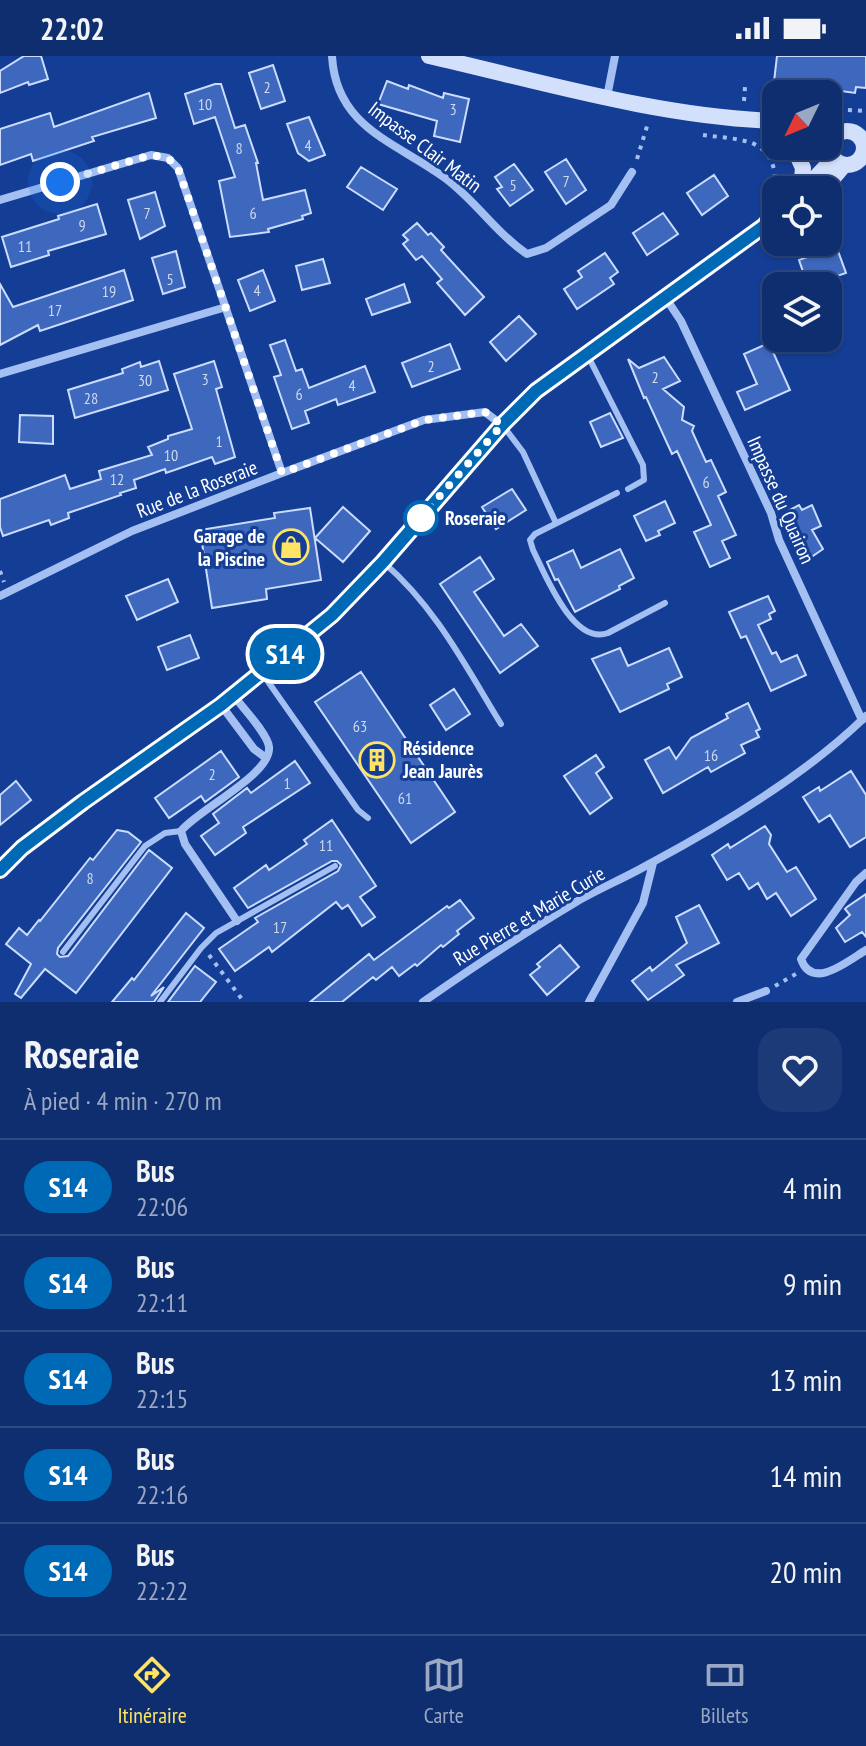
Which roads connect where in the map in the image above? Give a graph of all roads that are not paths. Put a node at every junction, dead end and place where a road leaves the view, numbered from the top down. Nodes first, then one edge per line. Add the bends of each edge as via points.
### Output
1 (332, 56) edge
2 (429, 56) edge
3 (615, 56) edge
4 (607, 97) junction
5 (743, 111) junction
6 (762, 117) edge
7 (762, 122) edge
8 (866, 129) edge
9 (842, 131) edge
10 (842, 132) edge
11 (865, 151) edge
12 (835, 160) edge
13 (842, 160) edge
14 (632, 172) dead end
15 (817, 176) edge
16 (0, 200) edge
17 (762, 229) edge
18 (665, 297) junction
19 (226, 307) junction
20 (586, 353) junction
21 (0, 374) edge
22 (502, 425) junction
23 (282, 473) junction
24 (628, 489) dead end
25 (617, 493) dead end
26 (556, 523) junction
27 (383, 562) junction
28 (0, 596) edge
29 (665, 603) dead end
30 (262, 673) junction
31 (227, 700) junction
32 (864, 718) edge
33 (501, 724) dead end
34 (266, 758) junction
35 (368, 818) dead end
36 (181, 831) junction
37 (653, 863) junction
38 (335, 866) dead end
39 (0, 870) edge
40 (866, 873) edge
41 (237, 921) junction
42 (866, 950) edge
43 (63, 952) dead end
44 (766, 991) road end
45 (160, 1002) edge
46 (423, 1002) edge
47 (589, 1002) edge
48 (737, 1002) edge

1 - 14 street, Impasse Clair Matin via 343,100 364,126 445,178 504,239 527,254 546,248 611,205
2 - 4 main road
3 - 4 street
4 - 5 main road
5 - 6 main road
5 - 7 main road
8 - 9 main road
10 - 11 main road via 861,138
11 - 13 main road via 857,162
12 - 15 main road
16 - 19 street via 151,155 168,158 178,168
17 - 18 main road
18 - 20 main road
18 - 32 street, Impasse du Quairon via 681,321
19 - 21 street
19 - 23 street
20 - 22 main road
20 - 24 lane via 643,465 644,480
22 - 23 street, Rue de la Roseraie via 485,412 424,420
22 - 26 lane via 523,452
22 - 27 main road
23 - 28 street, Rue de la Roseraie via 132,531
25 - 26 lane
26 - 29 lane via 530,540 576,623 600,636
27 - 30 main road via 332,615
27 - 33 lane via 431,611
30 - 31 main road
30 - 35 lane
31 - 34 street via 254,749
31 - 34 street via 265,736
31 - 39 main road via 83,802
32 - 37 street, Rue Pierre et Marie Curie via 792,775
34 - 36 street via 259,772 191,818
36 - 41 street
36 - 43 lane via 165,833 145,846
37 - 46 street, Rue Pierre et Marie Curie via 578,901
37 - 47 street via 643,903
38 - 41 lane
40 - 42 street via 801,959 810,973 828,973
41 - 45 lane via 201,948
44 - 48 street

